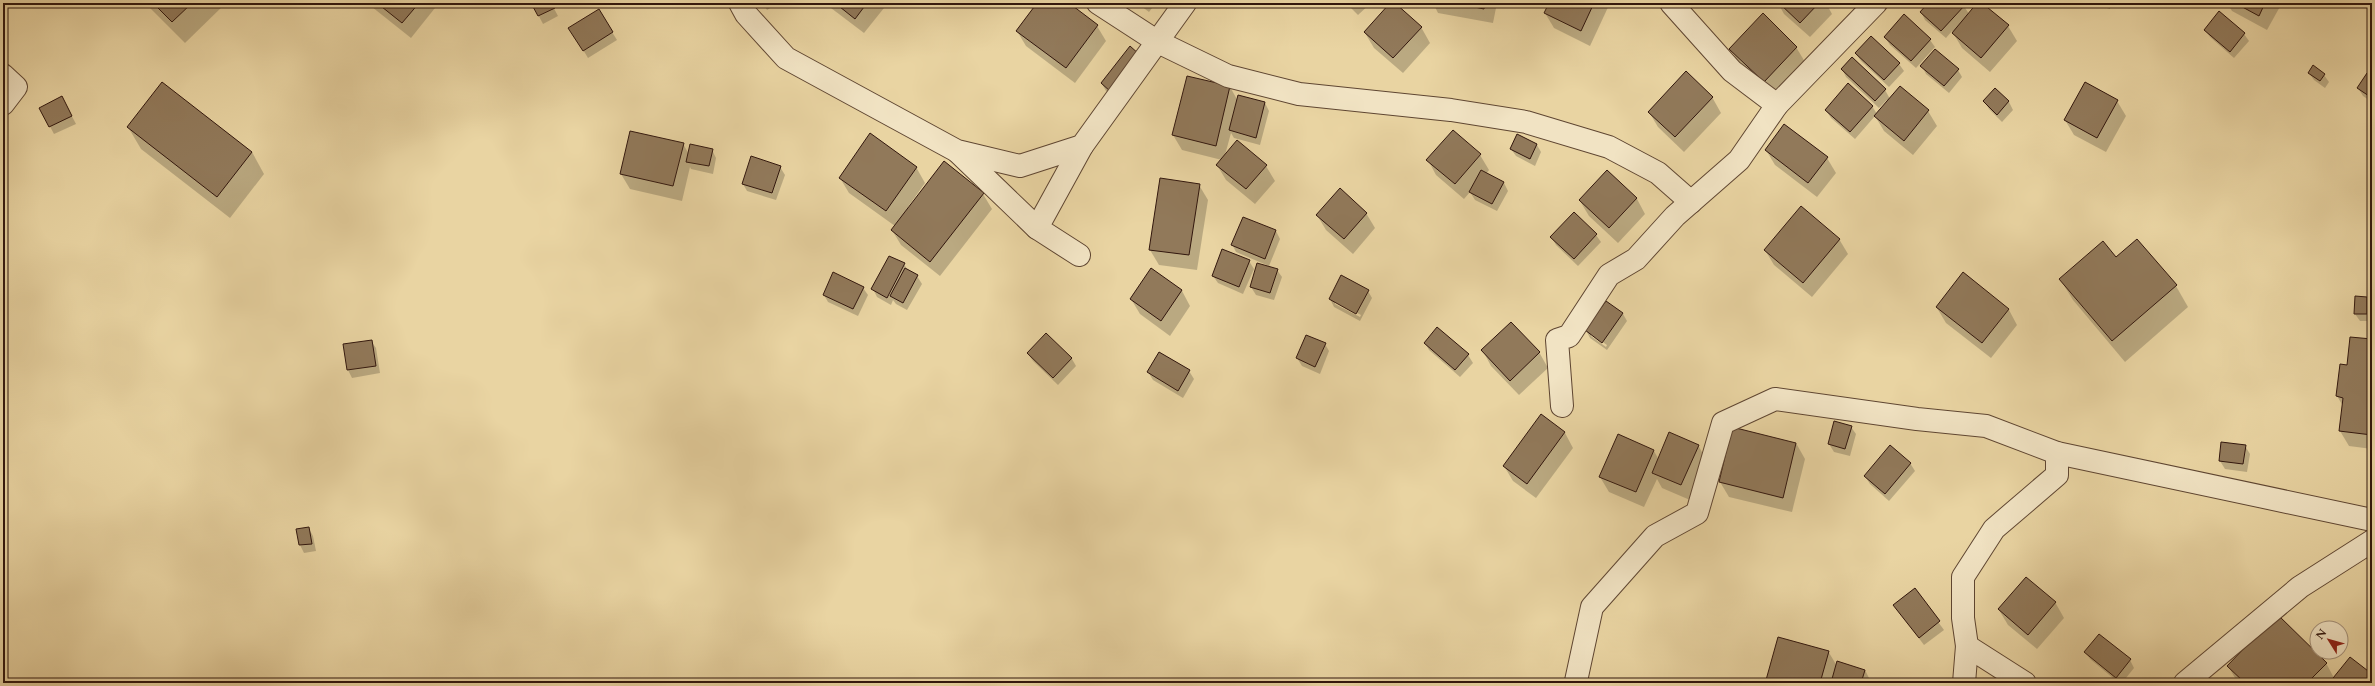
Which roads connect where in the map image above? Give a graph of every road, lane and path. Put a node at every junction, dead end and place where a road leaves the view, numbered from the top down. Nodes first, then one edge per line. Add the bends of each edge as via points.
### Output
1 (740, 3) edge
2 (1098, 3) edge
3 (1185, 3) edge
4 (1671, 3) edge
5 (1876, 3) edge
6 (1158, 42) junction
7 (3, 75) edge
8 (3, 104) edge
9 (1778, 105) junction
10 (1082, 146) junction
11 (957, 152) junction
12 (1691, 202) junction
13 (1037, 228) junction
14 (1079, 255) dead end
15 (1562, 406) dead end
16 (2057, 453) junction
17 (2372, 520) edge
18 (2372, 542) edge
19 (1967, 646) junction
20 (1576, 681) dead end
21 (1964, 683) edge
22 (2025, 683) edge
23 (2185, 683) edge

1 - 11 street via 746,14 786,58
2 - 6 street
3 - 6 street
4 - 9 street via 1732,72
5 - 9 street
6 - 10 street
6 - 12 street via 1228,76 1299,94 1451,110 1534,125 1609,147 1658,173
7 - 8 street via 16,87
9 - 12 street via 1739,160
10 - 11 street via 1020,166
10 - 13 street
11 - 13 street
12 - 15 street via 1636,259 1609,275 1569,336 1557,340
13 - 14 street
16 - 17 street
16 - 19 street via 2056,476 1994,529 1963,577 1963,618
16 - 20 street via 1986,426 1865,412 1776,398 1724,423 1697,513 1655,536 1592,607
18 - 23 street via 2300,587
19 - 21 street
19 - 22 street

